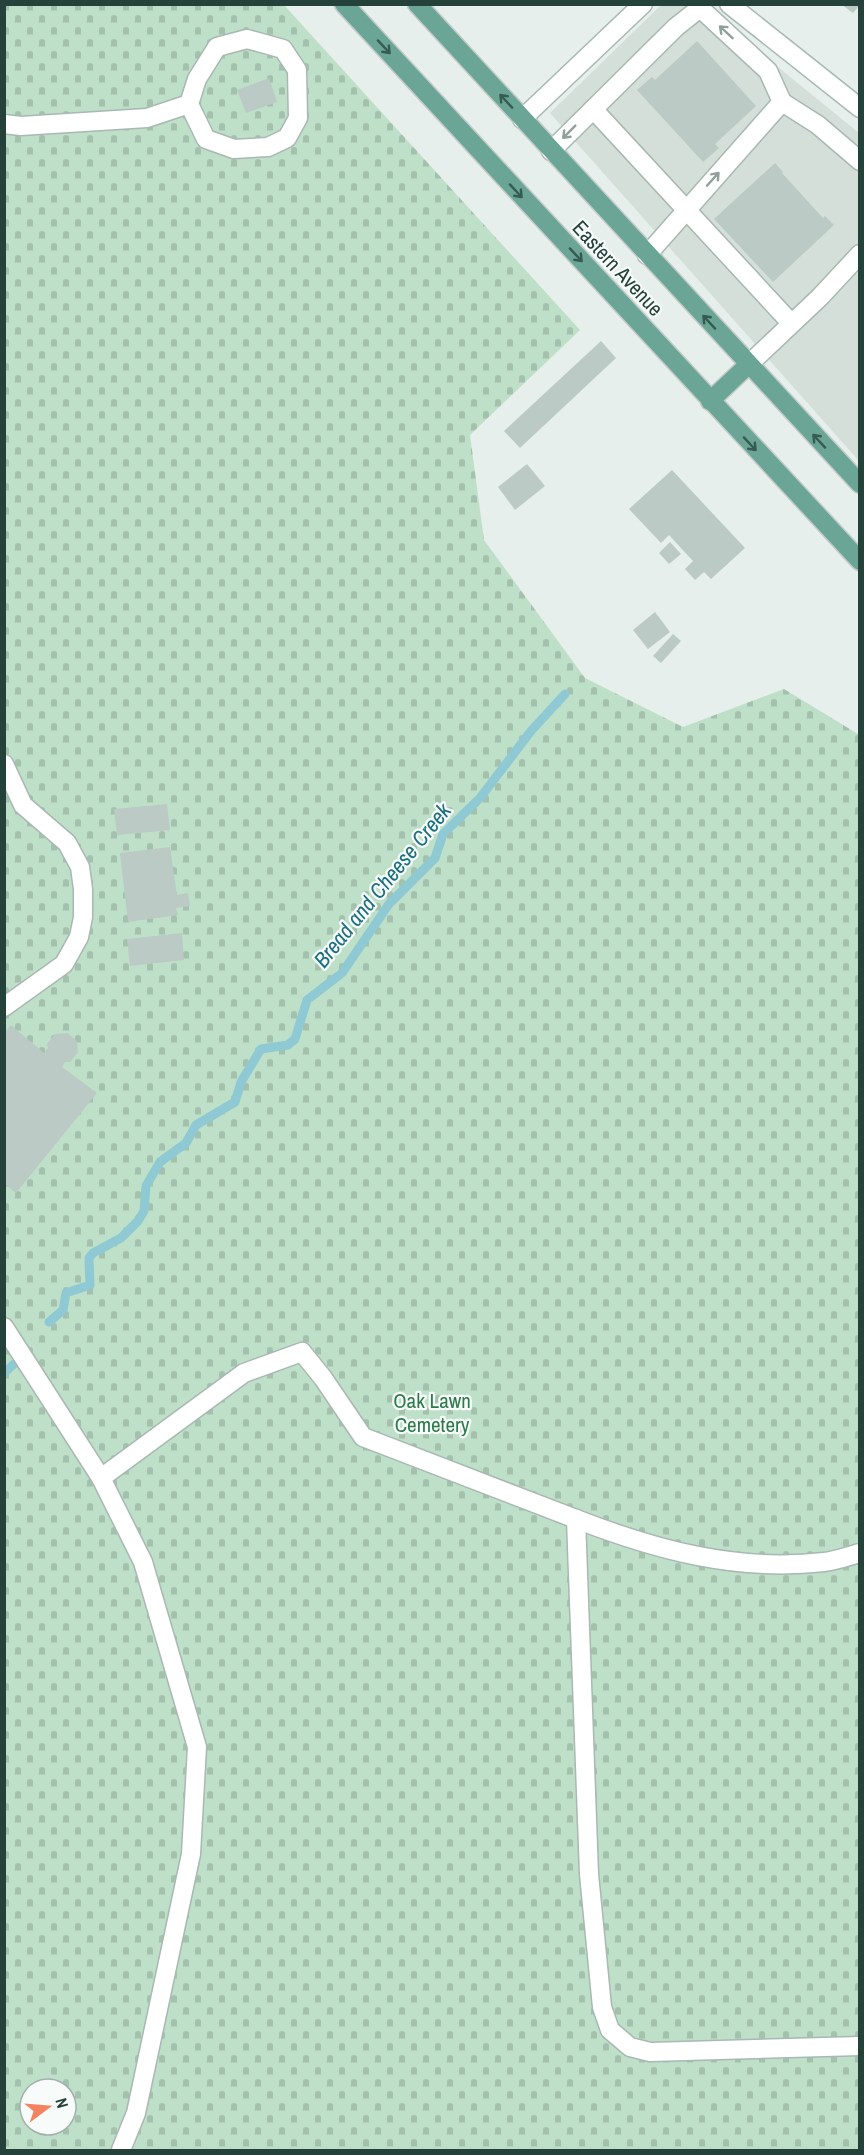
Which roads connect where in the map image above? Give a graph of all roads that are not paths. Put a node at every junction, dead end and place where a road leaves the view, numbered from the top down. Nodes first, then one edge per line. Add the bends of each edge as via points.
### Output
1 (344, 4) edge
2 (417, 4) edge
3 (643, 4) edge
4 (729, 4) edge
5 (782, 102) junction
6 (189, 104) junction
7 (860, 108) edge
8 (593, 109) junction
9 (522, 119) junction
10 (4, 124) edge
11 (551, 151) junction
12 (860, 161) edge
13 (687, 209) junction
14 (860, 254) edge
15 (647, 255) junction
16 (791, 323) junction
17 (748, 365) junction
18 (710, 401) junction
19 (860, 484) edge
20 (860, 561) edge
21 (4, 764) edge
22 (4, 1007) edge
23 (4, 1328) edge
24 (101, 1478) junction
25 (576, 1519) junction
26 (860, 1553) edge
27 (860, 2046) edge
28 (121, 2151) edge

1 -> 18 main road, Eastern Avenue
9 -> 2 main road, Eastern Avenue
3 - 9 lane
4 - 7 lane
5 -> 8 lane via 768,71 700,8
5 - 12 lane via 818,125
13 -> 5 lane
6 - 6 lane via 197,79 217,47 247,39 283,49 297,70 298,118 287,138 268,147 234,149 206,139
6 - 10 lane via 147,118
8 -> 11 lane
8 - 13 lane
9 - 11 main road, Eastern Avenue
11 - 15 main road, Eastern Avenue
13 - 15 lane
13 - 16 lane
14 - 16 lane
17 -> 15 main road, Eastern Avenue
16 - 17 lane
17 - 18 main road
19 -> 17 main road, Eastern Avenue
18 -> 20 main road, Eastern Avenue
21 - 22 lane via 23,805 67,843 80,867 83,917 79,937 64,964
23 - 24 lane
24 - 25 lane via 244,1373 302,1352 363,1437
24 - 28 lane via 143,1562 197,1747 191,1854 136,2113
25 - 26 lane via 623,1538 696,1557 766,1564 825,1562
25 - 27 lane via 589,1874 602,2007 610,2030 630,2047 650,2052

